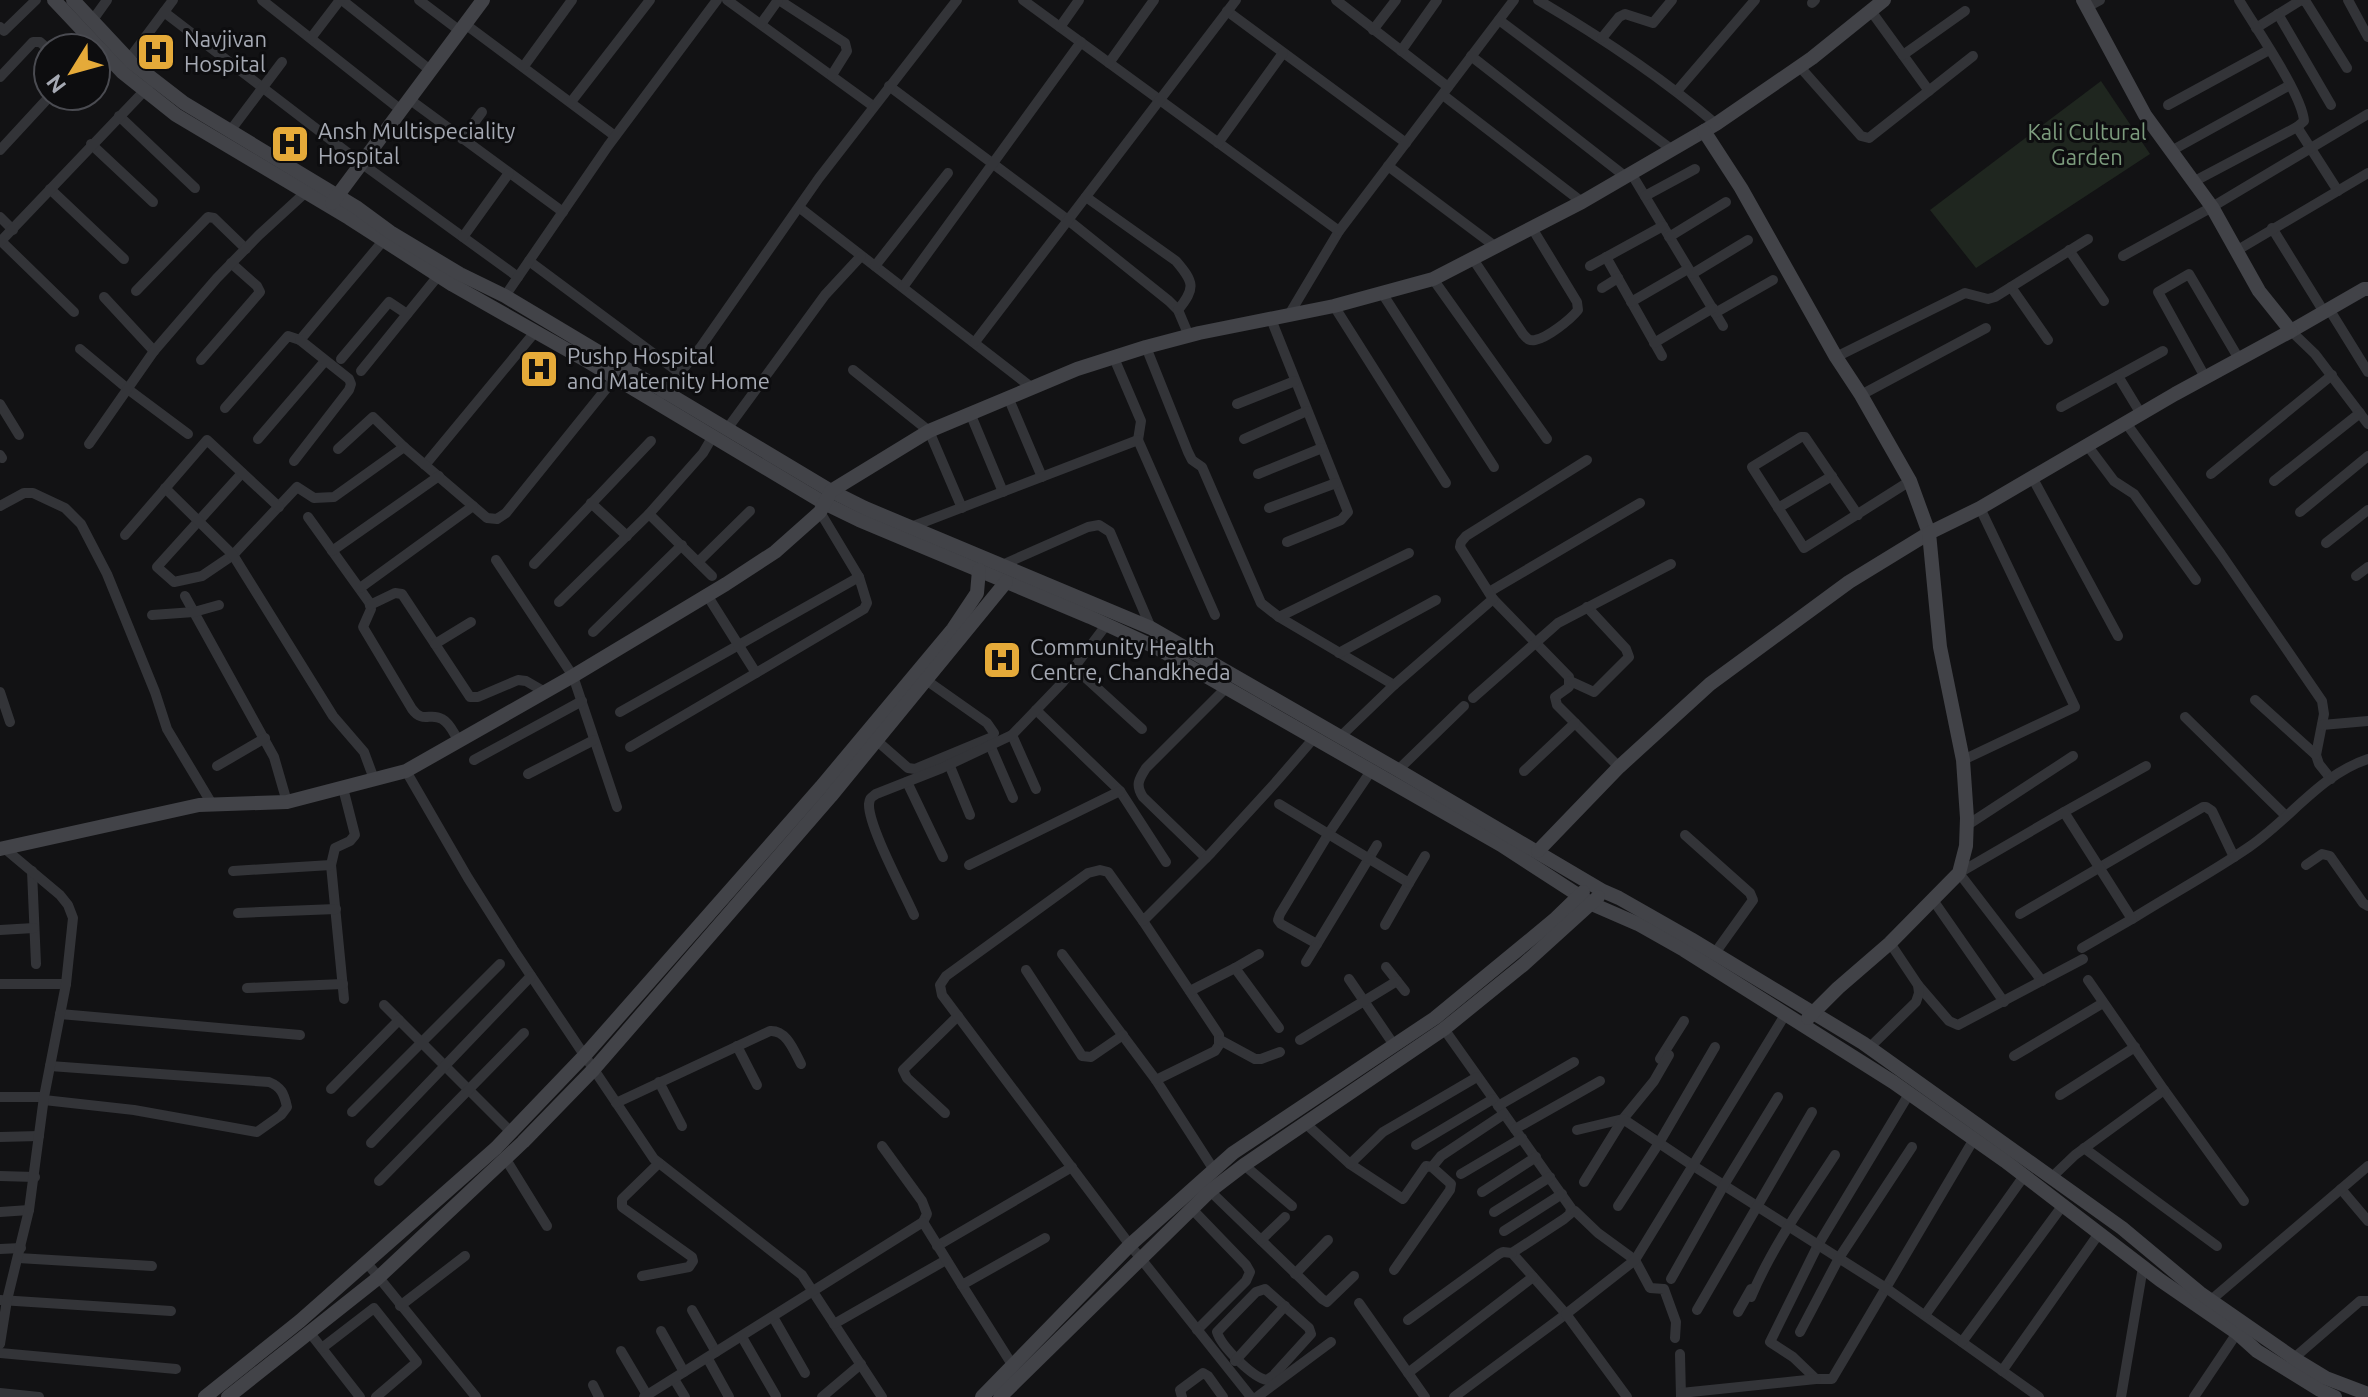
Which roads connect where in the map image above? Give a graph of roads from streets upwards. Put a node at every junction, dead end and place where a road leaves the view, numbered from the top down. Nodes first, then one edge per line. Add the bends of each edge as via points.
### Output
1 (36, 0) edge
2 (54, 0) edge
3 (73, 0) edge
4 (107, 0) edge
5 (173, 0) edge
6 (262, 0) edge
7 (341, 0) edge
8 (419, 0) edge
9 (483, 0) edge
10 (572, 0) edge
11 (650, 0) edge
12 (717, 0) edge
13 (727, 0) edge
14 (779, 0) edge
15 (957, 0) edge
16 (1023, 0) edge
17 (1079, 0) edge
18 (1154, 0) edge
19 (1236, 0) edge
20 (1336, 0) edge
21 (1396, 0) edge
22 (1437, 0) edge
23 (1514, 0) edge
24 (1538, 0) edge
25 (1672, 0) edge
26 (1755, 0) edge
27 (1884, 0) edge
28 (2239, 0) edge
29 (2348, 0) edge
30 (2090, 2) edge
31 (1350, 4) edge
32 (1227, 11) junction
33 (1871, 11) junction
34 (1965, 11) dead end
35 (164, 12) junction
36 (2278, 14) junction
37 (1499, 20) junction
38 (92, 21) junction
39 (761, 24) junction
40 (0, 27) edge
41 (462, 27) junction
42 (1060, 27) junction
43 (2256, 28) junction
44 (1373, 30) junction
45 (2368, 37) edge
46 (311, 38) junction
47 (1602, 38) junction
48 (1081, 42) junction
49 (32, 43) edge
50 (2269, 50) junction
51 (1401, 51) junction
52 (1283, 53) junction
53 (1903, 55) junction
54 (1471, 56) junction
55 (1973, 56) dead end
56 (129, 59) junction
57 (282, 62) dead end
58 (1109, 63) junction
59 (524, 66) junction
60 (1800, 67) junction
61 (2347, 68) dead end
62 (430, 70) junction
63 (832, 75) junction
64 (0, 77) edge
65 (149, 85) junction
66 (2290, 85) junction
67 (889, 86) junction
68 (262, 88) junction
69 (1446, 91) junction
70 (1677, 91) junction
71 (1929, 91) junction
72 (1160, 100) junction
73 (571, 102) junction
74 (405, 104) junction
75 (2168, 105) dead end
76 (2331, 105) dead end
77 (873, 106) junction
78 (35, 112) edge
79 (482, 112) dead end
80 (2368, 114) edge
81 (119, 116) junction
82 (1710, 127) junction
83 (2297, 127) junction
84 (230, 131) junction
85 (615, 136) junction
86 (462, 139) junction
87 (1218, 143) junction
88 (1406, 143) junction
89 (91, 144) junction
90 (2311, 148) junction
91 (1671, 149) junction
92 (0, 150) edge
93 (2171, 151) junction
94 (361, 163) junction
95 (992, 163) junction
96 (1388, 166) junction
97 (1695, 169) dead end
98 (509, 173) junction
99 (948, 173) dead end
100 (2368, 173) edge
101 (1628, 175) junction
102 (2193, 182) junction
103 (195, 188) dead end
104 (50, 189) junction
105 (2338, 191) junction
106 (306, 192) junction
107 (1645, 196) junction
108 (1086, 197) junction
109 (334, 201) junction
110 (153, 202) dead end
111 (1582, 202) junction
112 (1726, 202) dead end
113 (2212, 207) junction
114 (800, 208) junction
115 (563, 212) junction
116 (0, 217) edge
117 (1068, 220) junction
118 (1663, 226) junction
119 (1532, 228) junction
120 (2272, 228) junction
121 (13, 230) junction
122 (1339, 231) junction
123 (463, 237) junction
124 (1669, 237) junction
125 (2088, 239) dead end
126 (1748, 240) dead end
127 (0, 241) edge
128 (383, 241) junction
129 (1496, 247) junction
130 (246, 249) junction
131 (2069, 250) junction
132 (2236, 251) junction
133 (861, 256) junction
134 (2123, 256) dead end
135 (1606, 257) junction
136 (124, 259) dead end
137 (1473, 259) junction
138 (529, 261) junction
139 (231, 263) junction
140 (875, 266) junction
141 (1590, 266) dead end
142 (1690, 271) junction
143 (438, 276) junction
144 (518, 277) junction
145 (1618, 278) junction
146 (1433, 279) junction
147 (1773, 280) dead end
148 (903, 287) junction
149 (2011, 287) junction
150 (1602, 288) dead end
151 (2368, 289) edge
152 (136, 291) dead end
153 (1382, 293) junction
154 (505, 296) junction
155 (104, 297) dead end
156 (2104, 301) dead end
157 (1631, 302) junction
158 (1334, 306) junction
159 (1178, 310) junction
160 (2326, 310) junction
161 (1714, 311) junction
162 (74, 312) dead end
163 (1290, 313) junction
164 (407, 314) junction
165 (1271, 319) junction
166 (1723, 326) dead end
167 (1986, 328) dead end
168 (2291, 331) junction
169 (535, 332) junction
170 (1189, 336) junction
171 (300, 340) junction
172 (2048, 340) dead end
173 (975, 342) junction
174 (1654, 343) junction
175 (1146, 347) junction
176 (80, 349) dead end
177 (154, 351) junction
178 (2163, 351) dead end
179 (1662, 356) dead end
180 (1836, 357) junction
181 (1114, 358) junction
182 (341, 359) dead end
183 (2239, 359) junction
184 (201, 360) dead end
185 (325, 361) junction
186 (853, 370) dead end
187 (361, 371) dead end
188 (2368, 372) edge
189 (681, 374) junction
190 (2332, 375) junction
191 (2118, 376) junction
192 (2205, 377) junction
193 (614, 379) junction
194 (1295, 381) junction
195 (1031, 387) junction
196 (129, 390) junction
197 (1861, 395) junction
198 (660, 397) junction
199 (1008, 397) junction
200 (0, 404) edge
201 (1237, 404) dead end
202 (2061, 407) dead end
203 (225, 408) dead end
204 (1307, 411) junction
205 (970, 413) junction
206 (2360, 413) junction
207 (2141, 414) junction
208 (2126, 423) junction
209 (2368, 424) edge
210 (727, 429) junction
211 (929, 431) junction
212 (188, 434) dead end
213 (19, 435) dead end
214 (713, 436) junction
215 (258, 439) dead end
216 (1244, 439) dead end
217 (1547, 439) dead end
218 (1138, 440) junction
219 (651, 441) dead end
220 (89, 444) dead end
221 (2087, 445) junction
222 (404, 447) junction
223 (1322, 448) junction
224 (338, 449) dead end
225 (2368, 456) edge
226 (1587, 460) dead end
227 (294, 461) dead end
228 (425, 465) junction
229 (1494, 467) dead end
230 (242, 473) junction
231 (1258, 474) dead end
232 (2211, 474) dead end
233 (439, 476) junction
234 (1832, 476) junction
235 (1042, 477) junction
236 (2032, 477) junction
237 (1910, 481) junction
238 (2274, 481) dead end
239 (1336, 483) junction
240 (1446, 483) dead end
241 (165, 488) junction
242 (1003, 492) junction
243 (825, 502) junction
244 (591, 503) junction
245 (1640, 503) dead end
246 (0, 506) edge
247 (473, 506) junction
248 (279, 507) junction
249 (962, 508) junction
250 (1269, 508) dead end
251 (1778, 508) junction
252 (1980, 508) junction
253 (2368, 510) edge
254 (750, 511) dead end
255 (2300, 512) dead end
256 (649, 514) junction
257 (1858, 515) junction
258 (308, 517) dead end
259 (198, 522) junction
260 (911, 527) junction
261 (1929, 533) junction
262 (125, 535) dead end
263 (627, 536) junction
264 (1287, 542) dead end
265 (2326, 543) dead end
266 (682, 545) junction
267 (332, 551) junction
268 (1409, 553) dead end
269 (233, 555) junction
270 (496, 560) dead end
271 (698, 562) junction
272 (534, 564) dead end
273 (1671, 564) dead end
274 (1002, 565) junction
275 (2368, 567) edge
276 (979, 570) junction
277 (712, 576) dead end
278 (2356, 576) dead end
279 (859, 577) junction
280 (2196, 580) dead end
281 (1006, 582) junction
282 (360, 588) junction
283 (707, 595) junction
284 (185, 596) dead end
285 (1491, 596) junction
286 (1436, 600) dead end
287 (559, 602) dead end
288 (219, 605) dead end
289 (370, 605) junction
290 (1587, 607) junction
291 (194, 612) junction
292 (152, 615) dead end
293 (1215, 615) dead end
294 (1279, 617) junction
295 (471, 622) dead end
296 (1107, 624) junction
297 (1151, 628) junction
298 (593, 632) dead end
299 (2118, 636) dead end
300 (1534, 643) junction
301 (435, 644) junction
302 (737, 645) junction
303 (1339, 653) junction
304 (1075, 668) junction
305 (756, 673) junction
306 (573, 676) junction
307 (926, 680) junction
308 (1570, 681) junction
309 (1394, 685) junction
310 (1226, 688) junction
311 (0, 692) edge
312 (545, 692) junction
313 (2255, 700) dead end
314 (582, 701) junction
315 (1036, 710) junction
316 (620, 712) dead end
317 (2185, 717) dead end
318 (2368, 721) edge
319 (10, 722) dead end
320 (1575, 723) junction
321 (2322, 725) junction
322 (1142, 729) dead end
323 (1012, 735) junction
324 (1340, 737) junction
325 (265, 738) junction
326 (1314, 738) junction
327 (594, 740) junction
328 (876, 740) junction
329 (459, 741) junction
330 (990, 745) junction
331 (630, 747) dead end
332 (2316, 755) junction
333 (2073, 756) dead end
334 (2368, 759) edge
335 (474, 760) dead end
336 (1963, 760) junction
337 (949, 764) junction
338 (217, 766) dead end
339 (2146, 766) dead end
340 (1619, 767) junction
341 (1398, 770) junction
342 (406, 771) junction
343 (1371, 771) junction
344 (1524, 771) dead end
345 (528, 774) dead end
346 (374, 779) junction
347 (2331, 779) junction
348 (907, 782) junction
349 (343, 788) junction
350 (1036, 789) dead end
351 (1120, 791) junction
352 (1013, 798) dead end
353 (287, 802) junction
354 (212, 804) junction
355 (1279, 804) dead end
356 (617, 807) dead end
357 (2064, 812) junction
358 (970, 815) dead end
359 (2286, 816) junction
360 (1176, 821) dead end
361 (1966, 826) junction
362 (1329, 833) junction
363 (1685, 835) dead end
364 (1377, 845) dead end
365 (2, 849) edge
366 (1538, 851) junction
367 (1208, 855) junction
368 (1425, 856) dead end
369 (943, 857) dead end
370 (2234, 857) junction
371 (1369, 858) junction
372 (1166, 862) dead end
373 (331, 865) junction
374 (969, 865) dead end
375 (2306, 865) dead end
376 (2100, 869) junction
377 (32, 871) junction
378 (233, 871) dead end
379 (1959, 873) junction
380 (1409, 883) junction
381 (1597, 887) junction
382 (1586, 900) junction
383 (1933, 900) junction
384 (2368, 906) edge
385 (336, 909) junction
386 (238, 913) dead end
387 (2020, 914) dead end
388 (914, 915) dead end
389 (2132, 919) junction
390 (1143, 921) junction
391 (1385, 925) dead end
392 (34, 928) junction
393 (0, 930) edge
394 (1890, 943) junction
395 (1317, 944) junction
396 (1715, 953) junction
397 (1062, 954) dead end
398 (1259, 954) dead end
399 (1306, 962) dead end
400 (36, 964) dead end
401 (500, 964) dead end
402 (1386, 967) dead end
403 (1235, 968) junction
404 (1026, 970) dead end
405 (531, 976) junction
406 (1349, 979) dead end
407 (2088, 980) dead end
408 (1397, 981) junction
409 (2042, 981) junction
410 (0, 984) edge
411 (66, 984) junction
412 (343, 984) junction
413 (1918, 985) junction
414 (247, 988) dead end
415 (1190, 991) junction
416 (1405, 991) dead end
417 (344, 999) dead end
418 (1364, 1001) junction
419 (2004, 1002) junction
420 (2103, 1003) junction
421 (384, 1005) dead end
422 (60, 1014) junction
423 (1785, 1015) junction
424 (958, 1016) junction
425 (1807, 1019) junction
426 (399, 1020) junction
427 (1684, 1021) dead end
428 (1279, 1028) dead end
429 (1444, 1029) junction
430 (524, 1033) dead end
431 (300, 1035) dead end
432 (1123, 1035) junction
433 (1220, 1040) junction
434 (1300, 1040) dead end
435 (421, 1042) junction
436 (1394, 1045) junction
437 (737, 1046) junction
438 (1715, 1047) dead end
439 (2135, 1047) junction
440 (1869, 1048) junction
441 (1280, 1052) dead end
442 (585, 1055) junction
443 (1669, 1055) dead end
444 (2014, 1056) dead end
445 (1574, 1062) dead end
446 (801, 1064) dead end
447 (50, 1066) junction
448 (446, 1066) junction
449 (594, 1069) junction
450 (1477, 1077) junction
451 (1156, 1080) junction
452 (1600, 1081) dead end
453 (659, 1082) junction
454 (757, 1085) dead end
455 (331, 1089) dead end
456 (469, 1089) junction
457 (2164, 1090) junction
458 (1909, 1094) junction
459 (2060, 1095) dead end
460 (0, 1097) edge
461 (1778, 1097) dead end
462 (44, 1098) junction
463 (616, 1103) junction
464 (1499, 1107) junction
465 (352, 1112) dead end
466 (1812, 1112) dead end
467 (945, 1113) dead end
468 (1623, 1119) junction
469 (1305, 1123) junction
470 (682, 1126) dead end
471 (1577, 1130) dead end
472 (512, 1133) junction
473 (1518, 1133) junction
474 (39, 1136) junction
475 (0, 1137) edge
476 (1974, 1139) junction
477 (371, 1143) dead end
478 (1659, 1143) junction
479 (1416, 1145) dead end
480 (882, 1146) dead end
481 (1912, 1147) dead end
482 (2084, 1148) junction
483 (1835, 1155) dead end
484 (1536, 1157) junction
485 (505, 1158) junction
486 (659, 1163) junction
487 (1350, 1164) junction
488 (1244, 1165) junction
489 (1692, 1165) junction
490 (2368, 1166) edge
491 (1072, 1167) junction
492 (1432, 1167) junction
493 (1214, 1170) junction
494 (1461, 1174) dead end
495 (0, 1176) edge
496 (2024, 1176) junction
497 (35, 1177) junction
498 (1550, 1177) junction
499 (2051, 1178) junction
500 (379, 1181) dead end
501 (1584, 1182) dead end
502 (1724, 1185) junction
503 (2341, 1189) junction
504 (1210, 1191) junction
505 (1482, 1192) dead end
506 (1562, 1194) junction
507 (2244, 1201) dead end
508 (2063, 1205) junction
509 (1292, 1206) dead end
510 (1618, 1206) dead end
511 (1758, 1207) junction
512 (1191, 1208) junction
513 (29, 1210) junction
514 (1575, 1211) dead end
515 (0, 1212) edge
516 (1494, 1212) dead end
517 (1285, 1217) dead end
518 (2367, 1218) edge
519 (923, 1222) junction
520 (547, 1226) dead end
521 (1788, 1226) junction
522 (1504, 1231) dead end
523 (2100, 1232) junction
524 (1045, 1238) dead end
525 (1261, 1240) junction
526 (1328, 1240) dead end
527 (1130, 1245) junction
528 (1818, 1245) junction
529 (937, 1246) junction
530 (2217, 1246) dead end
531 (0, 1249) edge
532 (20, 1253) junction
533 (1512, 1253) junction
534 (465, 1256) dead end
535 (1140, 1258) junction
536 (1839, 1258) junction
537 (946, 1260) junction
538 (1635, 1260) junction
539 (367, 1263) junction
540 (152, 1266) dead end
541 (2143, 1267) junction
542 (1394, 1270) dead end
543 (1295, 1274) junction
544 (642, 1276) dead end
545 (1354, 1276) dead end
546 (1533, 1277) junction
547 (378, 1278) junction
548 (1671, 1279) dead end
549 (962, 1285) junction
550 (1886, 1288) junction
551 (813, 1291) junction
552 (1751, 1297) dead end
553 (4, 1300) edge
554 (2211, 1300) junction
555 (2368, 1301) edge
556 (1359, 1303) dead end
557 (400, 1306) junction
558 (1285, 1306) junction
559 (692, 1310) dead end
560 (1697, 1310) dead end
561 (171, 1311) dead end
562 (1738, 1312) dead end
563 (1566, 1314) junction
564 (1925, 1315) junction
565 (773, 1317) junction
566 (1408, 1320) dead end
567 (834, 1324) junction
568 (1197, 1330) junction
569 (661, 1331) dead end
570 (1800, 1332) dead end
571 (310, 1333) junction
572 (2237, 1333) junction
573 (742, 1337) junction
574 (1675, 1338) dead end
575 (1331, 1342) dead end
576 (1962, 1342) junction
577 (0, 1344) edge
578 (322, 1348) junction
579 (621, 1351) dead end
580 (0, 1353) edge
581 (1680, 1354) dead end
582 (712, 1355) junction
583 (1237, 1358) junction
584 (2294, 1358) junction
585 (861, 1364) junction
586 (1013, 1366) junction
587 (1228, 1368) junction
588 (176, 1369) dead end
589 (2002, 1371) junction
590 (684, 1372) junction
591 (805, 1373) dead end
592 (1408, 1373) junction
593 (674, 1379) junction
594 (1816, 1379) junction
595 (593, 1385) dead end
596 (0, 1393) edge
597 (2368, 1394) edge
598 (1681, 1395) edge
599 (645, 1396) edge
600 (776, 1396) edge
601 (1003, 1396) edge
602 (39, 1397) edge
603 (205, 1397) edge
604 (228, 1397) edge
605 (360, 1397) edge
606 (376, 1397) edge
607 (476, 1397) edge
608 (599, 1397) edge
609 (685, 1397) edge
610 (729, 1397) edge
611 (822, 1397) edge
612 (882, 1397) edge
613 (982, 1397) edge
614 (1182, 1397) edge
615 (1223, 1397) edge
616 (1254, 1397) edge
617 (1425, 1397) edge
618 (1454, 1397) edge
619 (1627, 1397) edge
620 (2039, 1397) edge
621 (2121, 1397) edge
622 (2194, 1397) edge
623 (2335, 1397) edge

1 - 40 street via 4,31
2 - 65 street via 122,72
3 - 38 street
4 - 38 street
5 - 35 street
6 - 46 street
7 - 46 street
7 - 62 street
8 - 41 street
9 - 41 street
10 - 59 street
11 - 73 street
12 - 85 street
13 - 39 street
14 - 39 street
14 - 63 street via 845,43 847,51
15 - 67 street
16 - 42 street
17 - 42 street
18 - 58 street
19 - 32 street
20 - 31 street
21 - 44 street
22 - 51 street
23 - 37 street
24 - 47 street
25 - 47 street via 1653,23 1622,15
26 - 70 street
27 - 33 street
28 - 43 street
29 - 45 street
30 - 93 street via 2145,115
31 - 44 street
32 - 52 street
32 - 72 street
33 - 53 street
33 - 60 street
34 - 53 street
35 - 56 street
35 - 68 street
36 - 43 street
36 - 61 street via 2306,2
36 - 76 street
37 - 54 street
37 - 91 street
38 - 56 street
39 - 63 street
41 - 59 street
41 - 62 street
42 - 48 street
43 - 50 street
44 - 51 street
46 - 74 street
47 - 70 street
48 - 58 street
48 - 95 street
49 - 64 street
50 - 66 street
50 - 75 street
51 - 69 street
52 - 87 street
52 - 88 street
53 - 71 street
54 - 69 street
54 - 101 street
55 - 71 street
56 - 65 street
57 - 68 street
58 - 72 street
59 - 73 street
60 - 71 street via 1865,138
60 - 82 street
62 - 74 street
63 - 77 street
65 - 81 street
65 - 84 street
65 - 106 street via 176,115
66 - 83 street via 2303,110 2304,121
66 - 93 street
67 - 77 street
67 - 95 street
68 - 84 street
68 - 94 street
69 - 88 street
69 - 111 street
70 - 82 street
72 - 87 street
72 - 108 street
73 - 85 street
74 - 86 street
74 - 94 street
77 - 114 street
78 - 92 street
79 - 86 street
80 - 90 street
81 - 89 street
81 - 103 street
82 - 91 street
82 - 180 street
83 - 90 street
83 - 102 street
84 - 109 street
85 - 115 street
86 - 98 street
87 - 122 street
88 - 96 street
89 - 104 street
89 - 110 street
90 - 105 street
90 - 113 street
91 - 101 street
93 - 102 street
94 - 109 street
94 - 123 street
95 - 117 street
95 - 148 street
96 - 122 street
96 - 129 street
97 - 107 street
98 - 115 street
98 - 123 street
99 - 140 street
100 - 105 street
101 - 107 street
101 - 111 street
102 - 113 street
104 - 121 street
104 - 136 street
105 - 120 street
106 - 109 street
106 - 130 street
107 - 118 street
108 - 117 street
108 - 159 street via 1187,274 1191,293
109 - 128 street
109 - 154 street
111 - 119 street
112 - 124 street
113 - 132 street
113 - 134 street
114 - 133 street
114 - 189 street
115 - 138 street
116 - 121 street
117 - 159 street
117 - 173 street
118 - 124 street
118 - 135 street
119 - 129 street
119 - 137 street via 1578,310 1536,340 1523,334
120 - 132 street
120 - 160 street
121 - 127 street
122 - 163 street
123 - 144 street
124 - 142 street
125 - 131 street
126 - 142 street
127 - 162 street
128 - 143 street
128 - 171 street
129 - 137 street
130 - 139 street
130 - 152 street via 208,217
131 - 149 street
131 - 156 street
132 - 168 street
133 - 140 street
133 - 210 street via 825,295
135 - 141 street
135 - 145 street
137 - 146 street
138 - 144 street
138 - 189 street
139 - 177 street
139 - 184 street via 260,292
140 - 148 street
142 - 157 street
142 - 161 street
143 - 164 street
143 - 169 street
144 - 154 street
145 - 150 street
145 - 157 street
146 - 153 street
146 - 217 street
147 - 161 street
148 - 173 street
149 - 172 street
149 - 180 street via 1988,299 1965,293
151 - 160 street
153 - 158 street
153 - 229 street
154 - 198 street
155 - 177 street
157 - 174 street
158 - 163 street
158 - 240 street
159 - 170 street
160 - 168 street
160 - 188 street
161 - 166 street
161 - 174 street
163 - 165 street
164 - 182 street via 389,302
164 - 187 street
165 - 170 street
165 - 194 street
167 - 197 street
168 - 183 street
168 - 190 street
169 - 193 street
169 - 228 street
170 - 175 street
171 - 185 street
171 - 203 street via 288,336
173 - 195 street
174 - 179 street
175 - 181 street
175 - 294 street via 1188,452 1202,467 1255,591
176 - 196 street
177 - 196 street
178 - 191 street
180 - 197 street
181 - 195 street
181 - 218 street via 1141,421
183 - 192 street
183 - 192 street via 2189,274 2158,292
185 - 215 street
185 - 227 street via 351,384
186 - 211 street
189 - 198 street
190 - 206 street
190 - 232 street
191 - 202 street
191 - 207 street
192 - 207 street
193 - 198 street
193 - 247 street via 506,513 487,518
194 - 201 street
194 - 204 street
195 - 199 street
196 - 212 street
196 - 220 street
197 - 237 street
198 - 210 street
198 - 214 street
199 - 205 street
199 - 235 street
200 - 213 street
204 - 216 street
204 - 223 street
205 - 211 street
205 - 242 street
206 - 209 street
206 - 238 street
207 - 208 street
208 - 221 street
208 - 321 street via 2322,701
210 - 243 street
211 - 243 street
211 - 249 street
214 - 243 street
214 - 256 street
218 - 235 street
218 - 293 street
219 - 244 street
221 - 236 street
221 - 280 street via 2114,481 2134,494
222 - 224 street via 373,417
222 - 228 street
222 - 248 street via 334,497 314,498 297,487
223 - 231 street
223 - 239 street
225 - 255 street
226 - 285 street via 1461,542
228 - 233 street
230 - 241 street via 207,440
230 - 248 street
230 - 259 street
233 - 247 street
233 - 267 street
234 - 251 street
234 - 251 street via 1801,437 1752,467
234 - 257 street
235 - 242 street
236 - 252 street
236 - 299 street
237 - 257 street
237 - 261 street
239 - 250 street
239 - 264 street via 1346,517
241 - 259 street
241 - 262 street
242 - 249 street
243 - 260 street
243 - 276 street
243 - 279 street
243 - 283 street via 775,552
244 - 263 street
244 - 272 street
245 - 285 street
246 - 354 street via 33,493 65,508 81,524 107,574 167,729
247 - 282 street
248 - 269 street
249 - 260 street
251 - 257 street via 1804,548
252 - 261 street
252 - 336 street via 2075,707
253 - 265 street
254 - 271 street
256 - 263 street
256 - 266 street
258 - 267 street
259 - 269 street
259 - 269 street via 157,567 174,582 202,576
260 - 274 street
261 - 336 street via 1940,647
261 - 340 street via 1849,582 1710,684
263 - 287 street
266 - 271 street
266 - 298 street
267 - 282 street
268 - 294 street
269 - 346 street via 333,716 364,752
270 - 306 street
271 - 277 street
273 - 290 street
274 - 297 street
274 - 297 street via 1099,525 1110,532
275 - 278 street
276 - 281 street
276 - 442 street via 977,593 953,629
279 - 302 street
279 - 305 street via 864,609
281 - 296 street
281 - 307 street
282 - 289 street
283 - 302 street
283 - 306 street
284 - 291 street
285 - 300 street
285 - 309 street
286 - 303 street
288 - 291 street
289 - 301 street via 402,594
289 - 329 street via 363,627 412,709 423,718 447,721
290 - 300 street
290 - 308 street via 1629,657 1594,692
291 - 292 street
291 - 325 street
294 - 303 street
295 - 301 street
296 - 304 street
296 - 310 street
297 - 324 street
300 - 308 street
300 - 341 street
301 - 312 street via 470,697 518,680
302 - 305 street
302 - 316 street
303 - 309 street
304 - 315 street
304 - 322 street
305 - 331 street
306 - 312 street
306 - 314 street
307 - 328 street
307 - 328 street via 993,728 992,737 915,769
308 - 320 street via 1555,701
309 - 324 street
310 - 326 street
310 - 367 street via 1146,768 1138,783 1143,797
311 - 319 street
312 - 329 street
313 - 332 street
314 - 327 street
314 - 335 street
315 - 323 street
315 - 351 street
317 - 359 street
318 - 321 street
320 - 340 street
320 - 344 street
321 - 332 street
323 - 330 street
323 - 350 street
324 - 341 street
325 - 338 street
325 - 353 street
326 - 343 street
326 - 367 street
327 - 345 street
327 - 356 street
328 - 449 street
329 - 342 street
330 - 337 street
330 - 352 street
332 - 347 street
333 - 361 street
334 - 347 street
336 - 361 street
337 - 348 street
337 - 358 street
339 - 357 street
340 - 366 street
341 - 366 street
342 - 346 street
342 - 405 street
343 - 362 street
343 - 382 street
346 - 349 street
347 - 359 street
348 - 369 street
348 - 388 street via 869,801 871,821
349 - 353 street
349 - 373 street via 355,835 335,848
351 - 372 street
351 - 374 street
353 - 354 street
354 - 365 street
355 - 362 street
357 - 376 street
357 - 379 street
359 - 370 street
360 - 367 street
361 - 379 street
362 - 371 street
362 - 395 street via 1278,920
363 - 396 street via 1753,900
364 - 371 street
365 - 377 street
366 - 381 street
367 - 390 street
368 - 380 street
370 - 376 street via 2206,807
370 - 389 street
371 - 380 street
371 - 395 street
373 - 378 street
373 - 385 street
375 - 384 street via 2322,854 2330,856
376 - 387 street
376 - 389 street
377 - 392 street
377 - 411 street via 60,895 73,918
379 - 383 street
379 - 409 street
380 - 391 street
381 - 382 street
381 - 396 street
382 - 423 street via 1649,931
382 - 429 street
382 - 436 street
383 - 394 street
383 - 419 street
385 - 386 street
385 - 412 street
389 - 409 street
390 - 415 street
390 - 424 street via 1108,872 1088,873 946,976 940,985 942,995
392 - 393 street
392 - 400 street
394 - 413 street
394 - 425 street
395 - 399 street
396 - 425 street
397 - 432 street
398 - 403 street
401 - 435 street
402 - 408 street
403 - 415 street
403 - 428 street
404 - 432 street via 1082,1056 1091,1057
405 - 442 street
405 - 448 street
406 - 418 street
407 - 420 street
408 - 416 street
408 - 418 street
409 - 419 street
410 - 411 street
411 - 422 street
412 - 414 street
412 - 417 street
413 - 419 street via 1958,1025
413 - 440 street via 1916,1002
415 - 433 street
418 - 434 street
418 - 436 street
420 - 439 street
420 - 444 street
421 - 426 street
422 - 431 street
422 - 447 street
423 - 425 street
423 - 489 street
424 - 467 street via 903,1070
424 - 491 street
425 - 440 street
425 - 458 street
426 - 435 street
426 - 455 street
427 - 468 street
429 - 450 street
429 - 469 street
430 - 456 street
432 - 451 street
433 - 441 street via 1255,1059
433 - 451 street via 1215,1051
435 - 448 street
435 - 465 street
436 - 493 street
437 - 446 street via 777,1030
437 - 453 street
437 - 454 street
438 - 478 street
439 - 457 street
439 - 459 street
440 - 499 street
442 - 449 street
442 - 472 street
443 - 468 street
445 - 464 street
447 - 462 street
447 - 462 street via 269,1082 279,1086 287,1107 257,1132
448 - 456 street
448 - 477 street
449 - 463 street
449 - 485 street
450 - 464 street
450 - 487 street via 1383,1132
451 - 493 street
452 - 473 street
453 - 463 street
453 - 470 street
456 - 472 street
456 - 500 street
457 - 482 street
457 - 507 street
458 - 476 street
458 - 528 street
460 - 462 street
461 - 502 street
462 - 474 street
463 - 486 street
464 - 473 street
464 - 479 street
464 - 492 street
466 - 511 street
468 - 471 street
468 - 478 street
468 - 501 street
469 - 487 street
469 - 488 street
472 - 539 street
473 - 484 street
473 - 494 street
474 - 475 street
474 - 497 street
476 - 496 street
476 - 550 street
478 - 489 street
478 - 510 street
480 - 519 street via 922,1201 927,1214
481 - 536 street
482 - 499 street
482 - 530 street
483 - 521 street
484 - 498 street
484 - 505 street
485 - 520 street
485 - 547 street
486 - 544 street via 622,1199 622,1207 693,1261 689,1267
486 - 551 street via 802,1275
487 - 492 street via 1403,1199 1426,1166
488 - 504 street
488 - 509 street
489 - 502 street
489 - 538 street
490 - 503 street
491 - 527 street
491 - 529 street
492 - 542 street via 1452,1187
493 - 527 street
495 - 497 street
496 - 508 street
496 - 564 street
497 - 513 street
498 - 506 street
498 - 516 street
499 - 554 street
502 - 511 street
502 - 548 street
503 - 518 street
503 - 554 street
504 - 512 street
504 - 525 street
506 - 522 street
506 - 533 street via 1570,1214
508 - 523 street
508 - 576 street
511 - 521 street
511 - 560 street
512 - 535 street
512 - 568 street via 1250,1272
513 - 515 street
513 - 532 street
514 - 538 street
517 - 525 street
519 - 529 street
519 - 551 street
521 - 528 street
521 - 552 street
521 - 562 street
523 - 541 street
523 - 589 street
524 - 549 street
525 - 543 street
526 - 543 street
527 - 535 street
527 - 586 street
528 - 536 street
528 - 594 street via 1770,1342
529 - 537 street
531 - 532 street
532 - 540 street
532 - 553 street
533 - 546 street
533 - 566 street via 1499,1254
534 - 557 street
535 - 568 street
535 - 601 street
536 - 550 street
536 - 570 street
537 - 549 street
537 - 567 street
538 - 563 street
538 - 574 street via 1650,1288 1664,1289 1676,1322
539 - 547 street
539 - 603 street
541 - 572 street
541 - 621 street
543 - 545 street via 1327,1302
546 - 563 street
546 - 592 street
547 - 557 street
547 - 571 street
549 - 586 street
550 - 564 street
550 - 594 street via 1832,1379
551 - 565 street
551 - 567 street
553 - 561 street
553 - 577 street
554 - 584 street
555 - 584 street via 2360,1301
556 - 592 street
557 - 607 street
558 - 583 street
558 - 583 street via 1260,1290 1217,1332
558 - 583 street via 1309,1328 1306,1342 1267,1380
559 - 582 street
563 - 618 street
563 - 619 street
564 - 576 street
565 - 573 street
565 - 591 street
567 - 585 street
568 - 587 street
569 - 590 street
571 - 578 street
571 - 604 street
572 - 622 street
572 - 623 street via 2257,1351
573 - 582 street
573 - 600 street
575 - 616 street
576 - 589 street
578 - 605 street
578 - 606 street via 374,1308 417,1362
579 - 599 street
580 - 588 street
581 - 598 street
582 - 590 street
582 - 610 street
583 - 587 street
584 - 597 street
585 - 611 street
585 - 612 street
586 - 613 street
587 - 616 street
589 - 620 street
590 - 593 street
592 - 617 street
593 - 599 street
593 - 609 street
594 - 598 street
595 - 608 street
596 - 602 street
614 - 615 street via 1180,1390 1203,1373

